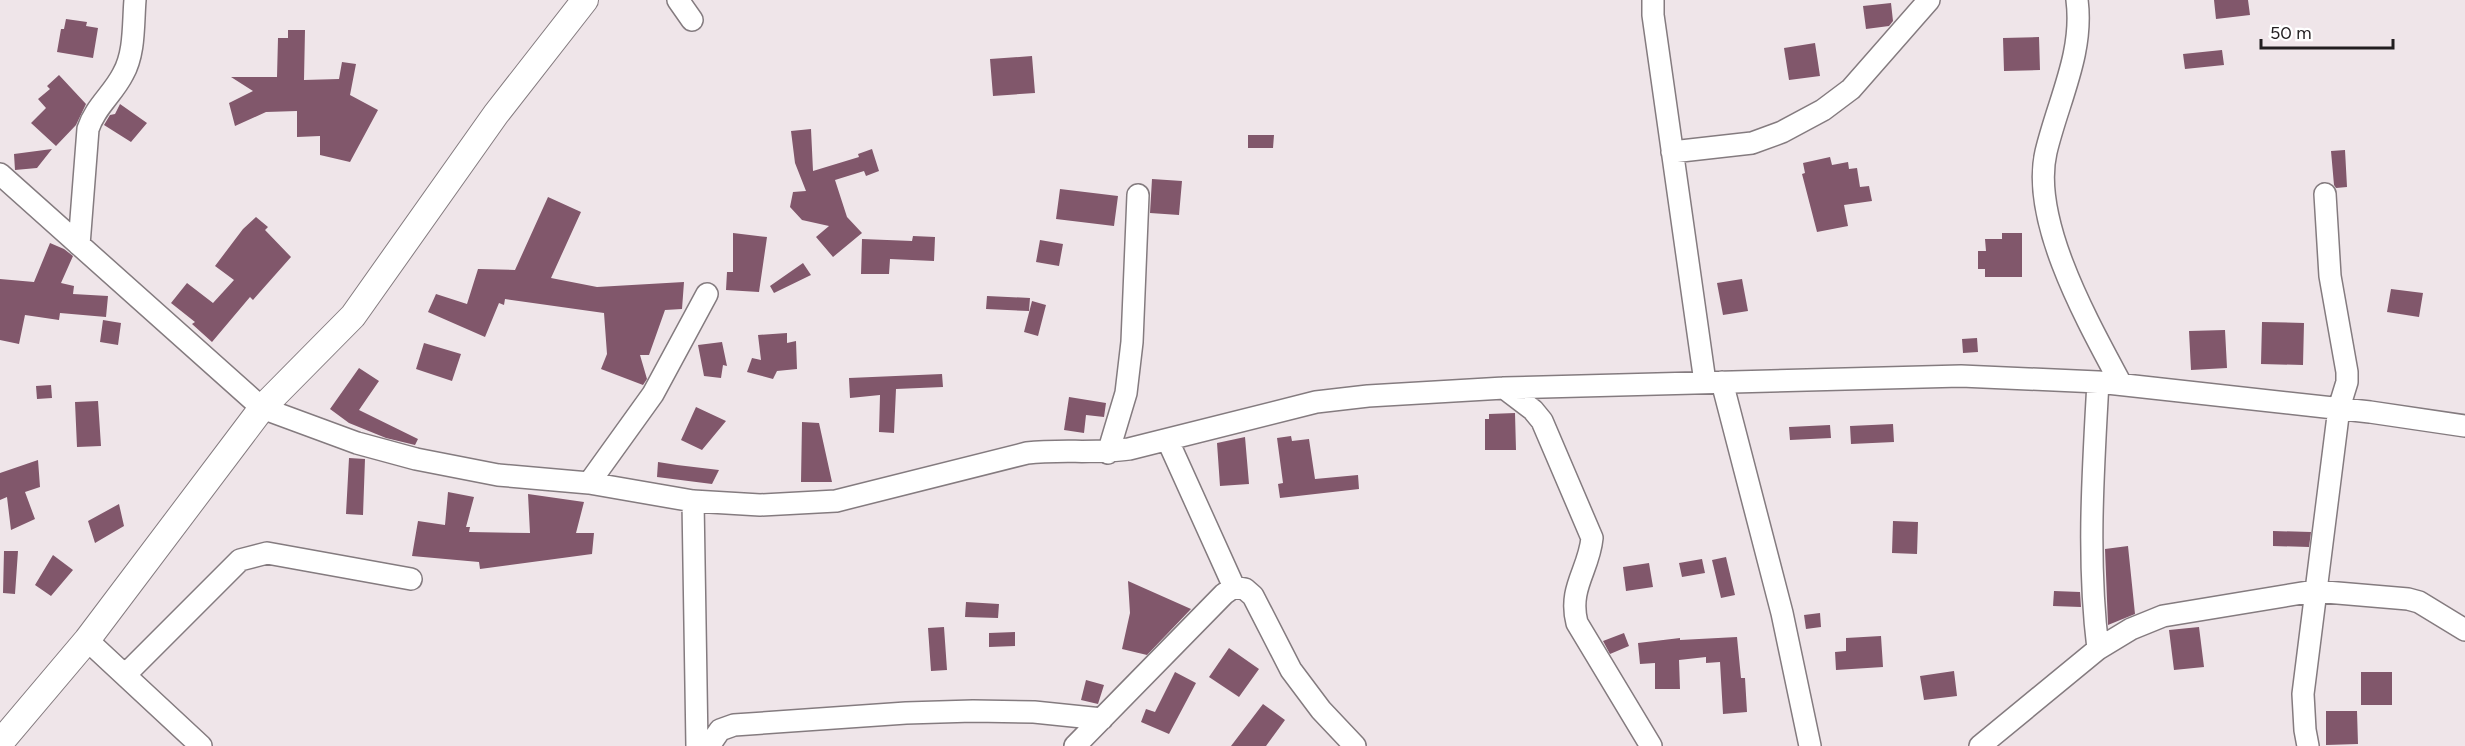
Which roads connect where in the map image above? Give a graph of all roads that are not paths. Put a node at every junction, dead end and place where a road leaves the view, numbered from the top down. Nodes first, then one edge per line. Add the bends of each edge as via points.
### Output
1 (135, 0) edge
2 (585, 0) edge
3 (678, 0) edge
4 (1653, 0) edge
5 (1929, 0) edge
6 (2077, 0) edge
7 (692, 20) dead end
8 (1672, 152) junction
9 (0, 174) edge
10 (1138, 195) dead end
11 (2325, 195) dead end
12 (79, 245) junction
13 (708, 294) dead end
14 (1714, 382) junction
15 (2098, 382) junction
16 (2121, 384) junction
17 (1504, 388) junction
18 (262, 408) junction
19 (2339, 408) junction
20 (2465, 426) edge
21 (1168, 441) junction
22 (1108, 453) junction
23 (589, 483) junction
24 (693, 501) junction
25 (411, 579) dead end
26 (1234, 587) junction
27 (2314, 591) junction
28 (2465, 630) edge
29 (87, 640) junction
30 (2098, 649) junction
31 (125, 675) junction
32 (1102, 719) junction
33 (0, 742) edge
34 (201, 746) edge
35 (697, 746) edge
36 (709, 746) edge
37 (1075, 746) edge
38 (1355, 746) edge
39 (1651, 746) edge
40 (1810, 746) edge
41 (1980, 746) edge
42 (2308, 746) edge

1 - 12 street via 128,61 92,116 88,129
2 - 18 main road via 496,114 353,316
3 - 7 street
4 - 8 street
5 - 8 street via 1851,89 1823,110 1752,143
6 - 16 street via 2076,52 2046,154 2044,182 2048,216 2063,263
8 - 14 street
9 - 12 street
10 - 22 street via 1132,342 1126,393
11 - 19 street via 2330,276 2348,382
12 - 18 street
13 - 23 street via 653,394
14 - 15 street via 1961,376
14 - 17 street
14 - 40 street via 1782,613
15 - 16 street
15 - 30 street via 2090,514 2092,599
16 - 19 street
17 - 21 street via 1316,402
17 - 39 street via 1542,421 1592,538 1573,609 1577,623
18 - 23 street via 416,459 498,475
18 - 29 main road
19 - 20 street
19 - 27 street
21 - 22 street
21 - 26 street
22 - 24 street via 1027,453 837,501 760,505
23 - 24 street
24 - 35 street
25 - 31 street via 267,553 240,560
26 - 32 street
26 - 38 street via 1254,596 1291,670
27 - 28 street via 2408,599
27 - 30 street via 2163,616
27 - 42 street via 2303,694
29 - 31 street
29 - 33 main road
30 - 41 street
31 - 34 street
32 - 36 street via 1024,712 895,713 734,724 720,730
32 - 37 street

